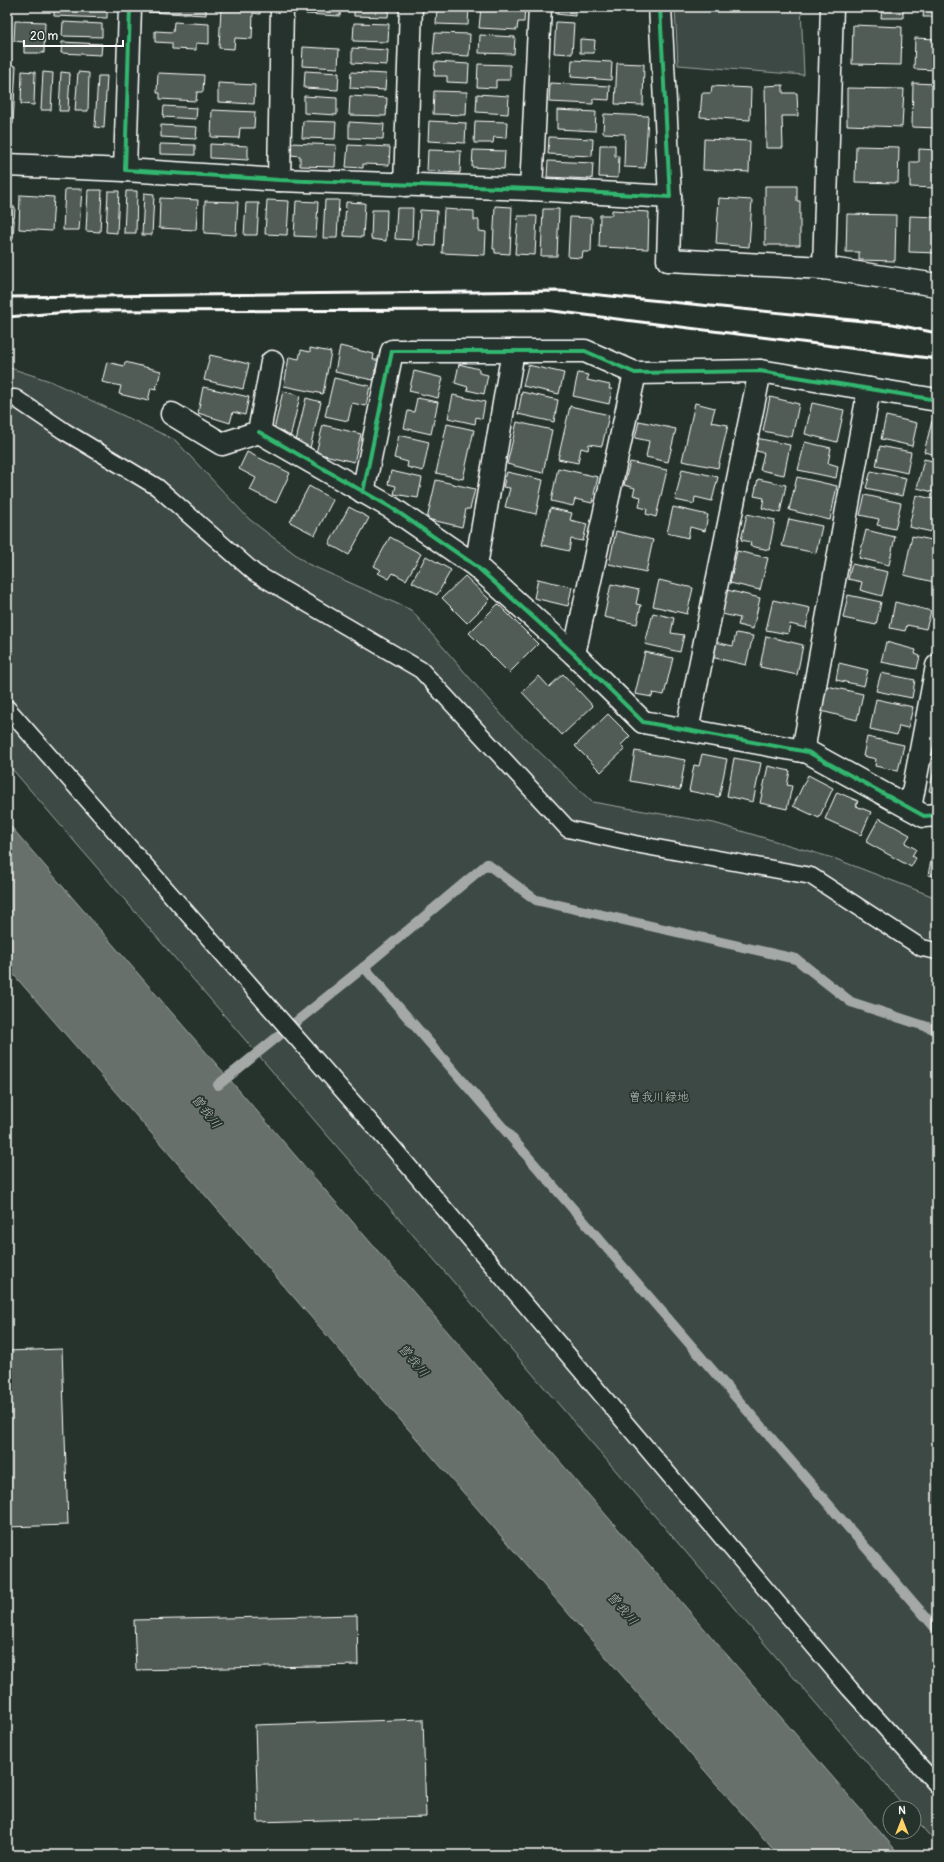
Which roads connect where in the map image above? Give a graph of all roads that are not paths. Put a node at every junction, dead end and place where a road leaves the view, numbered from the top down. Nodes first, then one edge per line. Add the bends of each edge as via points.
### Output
1 (130, 7) edge
2 (282, 7) edge
3 (411, 7) edge
4 (540, 7) edge
5 (660, 7) edge
6 (832, 7) edge
7 (7, 165) edge
8 (125, 170) junction
9 (279, 180) junction
10 (405, 185) junction
11 (531, 189) junction
12 (670, 197) junction
13 (824, 268) junction
14 (937, 285) edge
15 (513, 351) junction
16 (272, 362) dead end
17 (760, 371) junction
18 (635, 372) junction
19 (869, 389) junction
20 (7, 398) edge
21 (937, 400) edge
22 (172, 414) dead end
23 (259, 432) junction
24 (364, 492) junction
25 (476, 566) junction
26 (574, 654) junction
27 (937, 666) edge
28 (7, 708) edge
29 (687, 730) junction
30 (803, 751) junction
31 (910, 808) junction
32 (937, 815) edge
33 (937, 950) edge
34 (937, 1785) edge

1 - 8 street
2 - 9 street
3 - 10 street
4 - 11 street
5 - 12 street
6 - 13 street
7 - 8 street
8 - 9 street
9 - 10 street
10 - 11 street
11 - 12 street
12 - 13 street via 668,260
13 - 14 street
15 - 18 street via 585,351
15 - 24 street via 392,351
15 - 25 street
16 - 23 street
17 - 18 street
17 - 19 street
17 - 29 street
18 - 26 street
19 - 21 street
19 - 30 street
20 - 33 lane via 15,398 157,488 255,573 421,670 568,829 635,844 811,876 922,948
22 - 23 street via 222,444
23 - 24 street
24 - 25 street via 392,508
25 - 26 street
26 - 29 street via 643,722
27 - 31 street
28 - 34 lane via 389,1143 840,1676
29 - 30 street
30 - 31 street
31 - 32 street via 924,816

